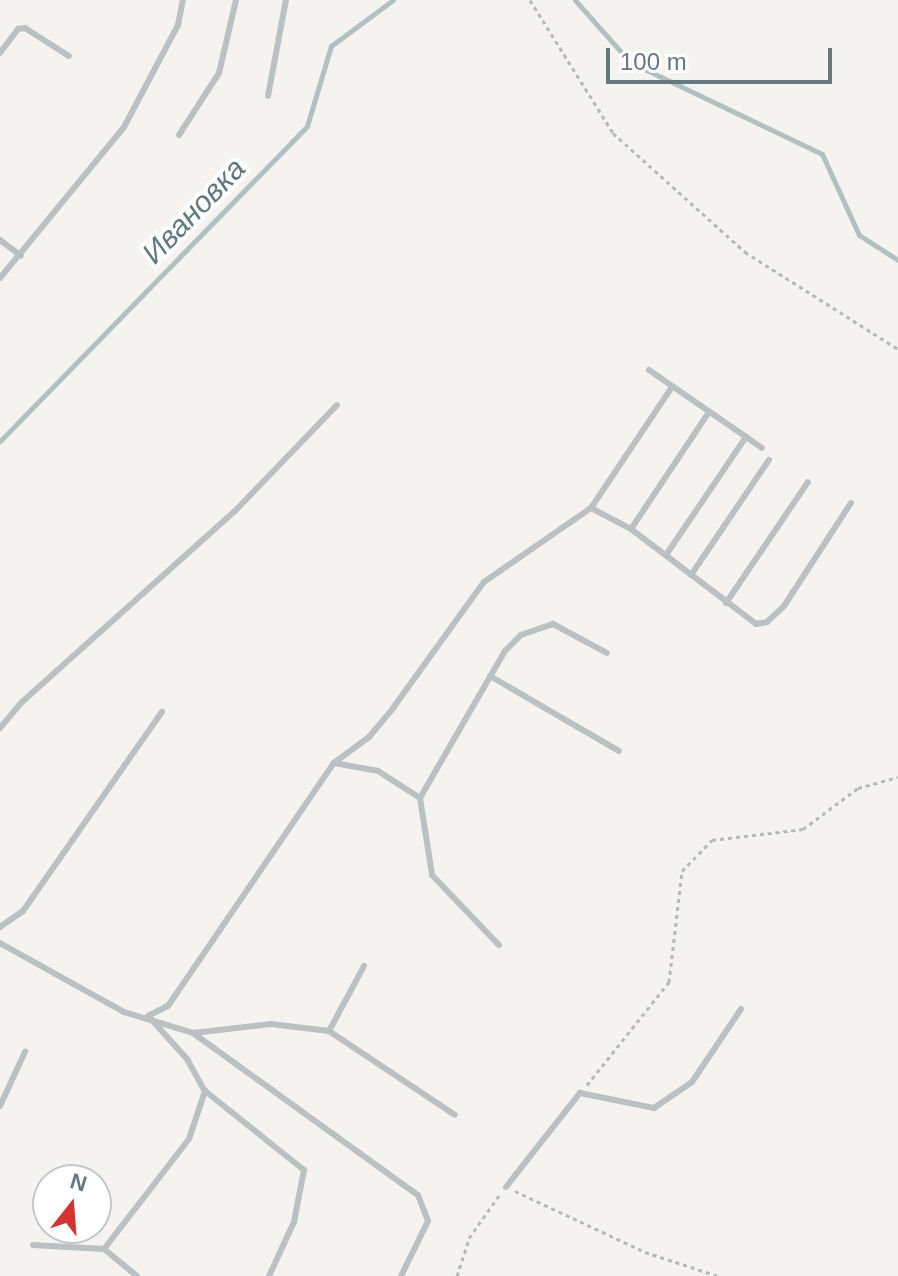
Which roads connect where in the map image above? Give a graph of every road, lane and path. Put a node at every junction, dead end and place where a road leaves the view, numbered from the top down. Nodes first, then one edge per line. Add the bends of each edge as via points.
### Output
1 (183, 0) edge
2 (236, 0) edge
3 (286, 0) edge
4 (530, 0) edge
5 (0, 53) edge
6 (69, 56) dead end
7 (268, 96) dead end
8 (179, 135) dead end
9 (0, 240) edge
10 (21, 256) junction
11 (0, 278) edge
12 (898, 349) edge
13 (649, 370) dead end
14 (672, 387) junction
15 (337, 405) dead end
16 (709, 412) junction
17 (746, 437) junction
18 (762, 448) dead end
19 (769, 460) dead end
20 (808, 482) dead end
21 (851, 503) dead end
22 (591, 508) junction
23 (631, 529) junction
24 (666, 555) junction
25 (691, 575) junction
26 (726, 603) junction
27 (607, 653) dead end
28 (490, 676) junction
29 (162, 712) dead end
30 (0, 728) edge
31 (619, 751) dead end
32 (334, 763) junction
33 (898, 777) edge
34 (420, 798) junction
35 (0, 927) edge
36 (0, 943) edge
37 (499, 945) dead end
38 (364, 966) dead end
39 (741, 1009) dead end
40 (148, 1016) junction
41 (329, 1031) junction
42 (193, 1033) junction
43 (25, 1052) dead end
44 (205, 1091) junction
45 (580, 1093) junction
46 (0, 1106) edge
47 (455, 1115) dead end
48 (506, 1187) junction
49 (33, 1245) dead end
50 (104, 1249) junction
51 (137, 1276) edge
52 (269, 1276) edge
53 (401, 1276) edge
54 (457, 1276) edge
55 (718, 1276) edge

1 - 10 lane via 178,25 124,127
2 - 8 lane via 219,73
3 - 7 lane
4 - 12 path via 613,133 745,252
5 - 6 lane via 18,29 25,28
9 - 10 lane
10 - 11 lane
13 - 14 lane
14 - 16 lane
14 - 22 lane
15 - 30 lane via 235,511 22,702
16 - 17 lane
16 - 23 lane
17 - 18 lane
17 - 24 lane
19 - 25 lane
20 - 26 lane
21 - 26 lane via 784,606 767,622 756,624
22 - 23 lane
22 - 32 lane via 484,582 369,737
23 - 24 lane
24 - 25 lane
25 - 26 lane
27 - 28 lane via 565,628 544,623 512,642
28 - 31 lane
28 - 34 lane
29 - 35 lane via 23,911
32 - 34 lane via 378,771
32 - 40 lane via 168,1006
33 - 45 path via 858,788 803,829 712,840 682,871 669,982
34 - 37 lane via 432,875
36 - 40 lane via 124,1012
38 - 41 lane
39 - 45 lane via 692,1082 654,1108
40 - 42 lane
40 - 44 lane via 187,1059
41 - 42 lane via 271,1024
41 - 47 lane
42 - 53 lane via 418,1195 428,1221
43 - 46 lane
44 - 50 lane via 189,1139
44 - 52 lane via 304,1170 294,1222 280,1262
45 - 48 lane
48 - 54 path via 469,1238
48 - 55 path via 645,1252
49 - 50 lane
50 - 51 lane

